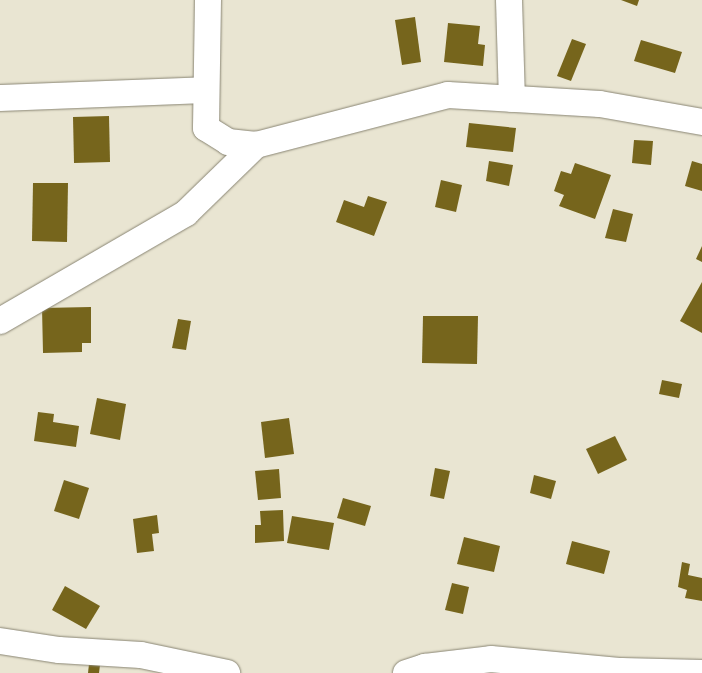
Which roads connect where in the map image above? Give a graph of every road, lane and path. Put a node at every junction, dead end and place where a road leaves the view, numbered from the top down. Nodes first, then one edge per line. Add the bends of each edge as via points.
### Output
1 (208, 0) edge
2 (509, 0) edge
3 (205, 90) junction
4 (0, 98) edge
5 (512, 99) junction
6 (702, 122) edge
7 (256, 145) junction
8 (0, 321) edge
9 (0, 641) edge
10 (227, 673) edge
11 (406, 673) edge
12 (702, 673) edge

1 - 3 street
2 - 5 street
3 - 4 street
3 - 7 street via 206,128 228,142
5 - 6 street via 600,104
5 - 7 street via 448,95
7 - 8 street via 186,213
9 - 10 street via 59,650 141,656
11 - 12 street via 425,667 491,659 613,671

